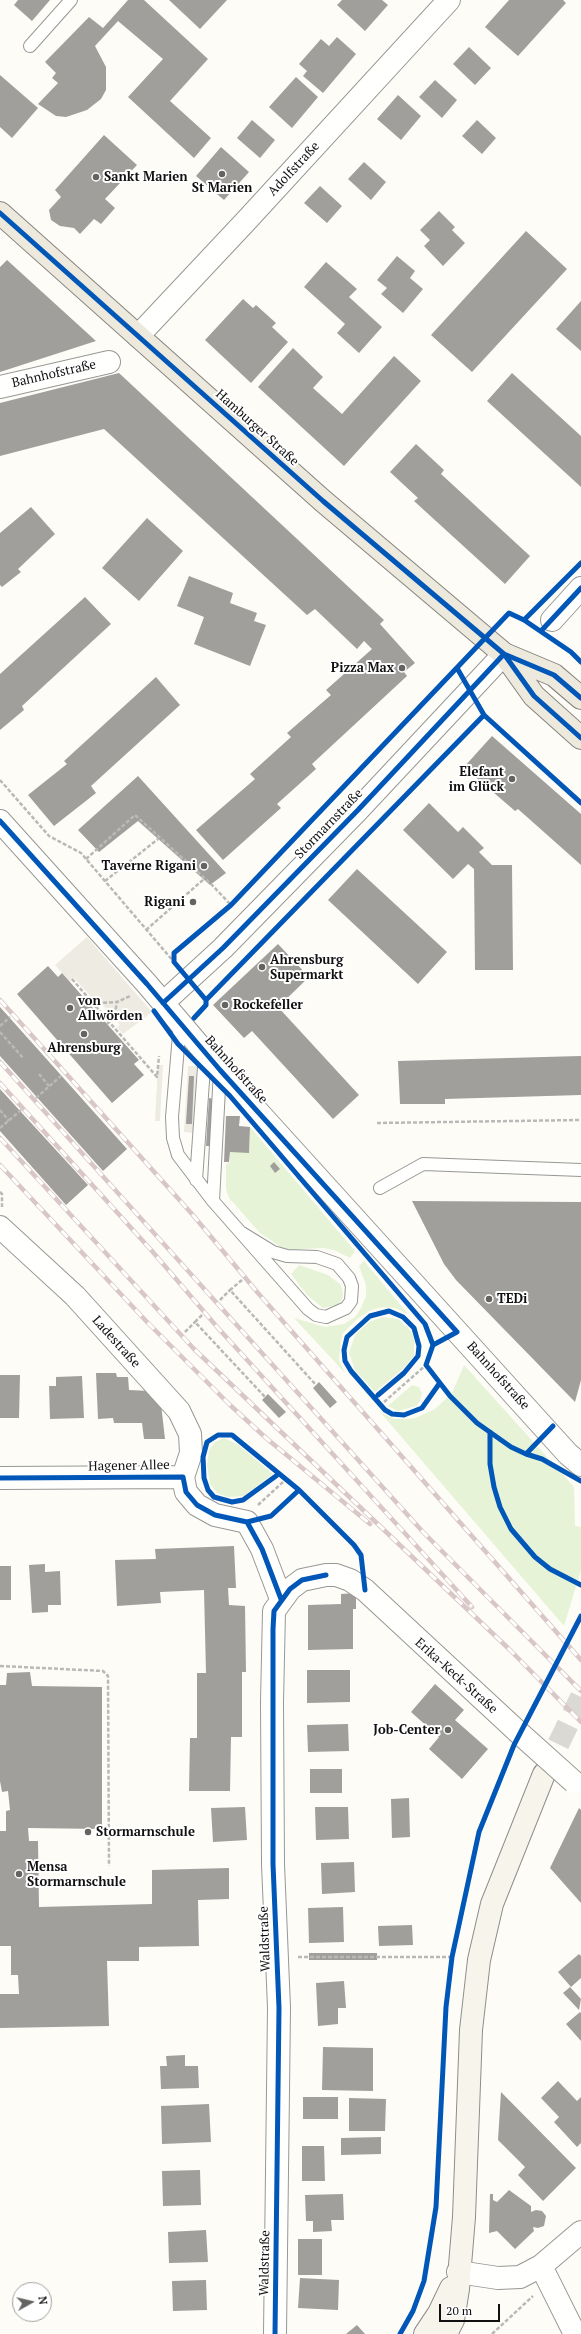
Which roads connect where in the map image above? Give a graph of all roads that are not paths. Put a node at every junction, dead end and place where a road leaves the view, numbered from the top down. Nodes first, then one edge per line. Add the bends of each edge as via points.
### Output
1 (71, 0) edge
2 (449, 0) edge
3 (30, 46) dead end
4 (0, 213) edge
5 (138, 336) junction
6 (109, 362) dead end
7 (0, 387) edge
8 (581, 588) edge
9 (552, 620) dead end
10 (504, 654) junction
11 (581, 698) edge
12 (581, 738) edge
13 (0, 821) edge
14 (163, 1003) junction
15 (180, 1023) junction
16 (205, 1052) junction
17 (220, 1070) junction
18 (581, 1170) edge
19 (196, 1180) junction
20 (380, 1188) dead end
21 (214, 1201) junction
22 (0, 1227) edge
23 (242, 1233) junction
24 (581, 1465) edge
25 (183, 1477) junction
26 (0, 1478) edge
27 (326, 1575) joint
28 (281, 1599) junction
29 (544, 1774) tunnel mouth
30 (578, 1785) edge
31 (581, 2232) edge
32 (541, 2266) junction
33 (458, 2272) junction
34 (275, 2334) edge
35 (425, 2334) edge
36 (446, 2334) edge
37 (574, 2334) edge

1 - 3 lane
2 - 5 street, Adolfstraße
4 - 5 main road, Hamburger Straße
5 - 10 main road, Hamburger Straße via 323,502
6 - 7 street, Bahnhofstraße
8 - 9 street
10 - 11 main road, Hamburger Straße via 554,675
10 - 12 main road, Hamburger Straße via 534,696
10 - 14 street, Stormarnstraße via 358,810 222,948
13 - 14 street, Bahnhofstraße
14 - 15 street, Bahnhofstraße
15 - 16 street, Bahnhofstraße
15 - 19 lane via 172,1117 173,1138 178,1155
16 - 17 street, Bahnhofstraße
16 - 19 lane
17 - 21 lane
17 - 24 street, Bahnhofstraße
18 - 20 lane via 423,1164
19 - 21 lane
21 - 23 lane
22 - 25 street, Ladestraße via 75,1296 179,1411 190,1434 191,1453
23 - 23 lane via 316,1315 326,1317 336,1314 346,1308 351,1301 352,1286 349,1278 337,1264 317,1257 287,1256 273,1252
25 - 26 street, Hagener Allee
25 - 28 street, Hagener Allee via 186,1492 197,1505 215,1514 246,1522 262,1549
27 - 28 street, Waldstraße via 302,1580
27 - 30 street, Erika-Keck-Straße, bridge via 336,1575 350,1580 364,1590 523,1723
28 - 34 street, Waldstraße via 274,1611 272,1636 273,1864 278,1957
29 - 33 main road via 492,1904 479,1960 472,2030 464,2217
31 - 32 street
32 - 33 street via 520,2277 509,2279
32 - 37 street
33 - 35 main road via 439,2313
33 - 36 main road via 456,2306

